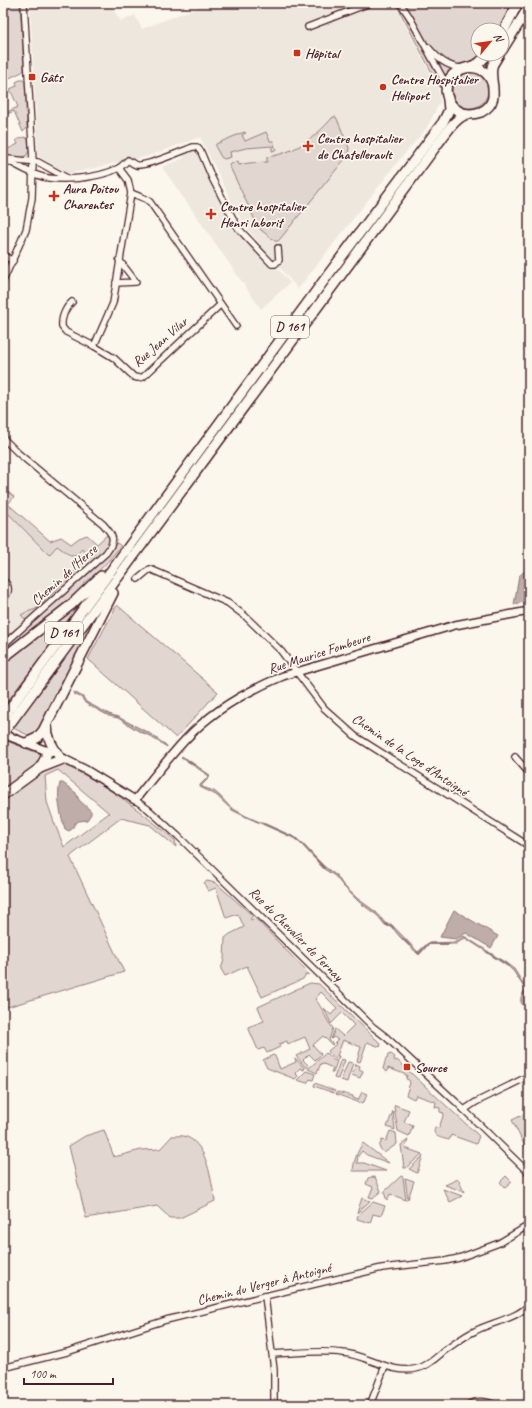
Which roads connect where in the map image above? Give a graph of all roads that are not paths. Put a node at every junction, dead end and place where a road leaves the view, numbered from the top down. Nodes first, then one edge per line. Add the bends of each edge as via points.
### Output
1 (24, 3) edge
2 (370, 3) edge
3 (400, 3) edge
4 (518, 3) edge
5 (529, 7) edge
6 (508, 22) edge
7 (308, 27) dead end
8 (417, 30) junction
9 (510, 37) edge
10 (480, 62) edge
11 (494, 62) edge
12 (466, 68) junction
13 (447, 86) junction
14 (493, 86) junction
15 (448, 98) junction
16 (467, 114) junction
17 (3, 158) edge
18 (32, 161) junction
19 (119, 168) junction
20 (33, 173) junction
21 (67, 179) junction
22 (131, 194) junction
23 (278, 248) dead end
24 (3, 255) edge
25 (119, 260) junction
26 (13, 261) junction
27 (3, 281) edge
28 (116, 284) junction
29 (72, 302) dead end
30 (220, 305) junction
31 (236, 326) dead end
32 (94, 346) junction
33 (3, 438) edge
34 (127, 549) junction
35 (133, 557) junction
36 (138, 579) dead end
37 (3, 581) edge
38 (3, 598) edge
39 (529, 611) edge
40 (3, 645) edge
41 (3, 658) edge
42 (297, 672) junction
43 (7, 720) edge
44 (47, 724) junction
45 (3, 734) edge
46 (26, 742) junction
47 (46, 750) junction
48 (515, 757) dead end
49 (61, 758) junction
50 (40, 768) junction
51 (529, 773) edge
52 (3, 795) edge
53 (135, 800) junction
54 (529, 846) edge
55 (529, 1076) edge
56 (464, 1110) junction
57 (529, 1173) edge
58 (529, 1225) edge
59 (264, 1296) junction
60 (529, 1305) edge
61 (273, 1354) junction
62 (385, 1366) junction
63 (3, 1368) edge
64 (274, 1405) edge
65 (370, 1405) edge
66 (467, 1405) edge
67 (495, 1405) edge

1 - 18 street
2 - 7 street
3 - 8 street
4 - 6 main road
5 - 9 main road
8 - 12 street via 431,51 441,60 450,66
8 - 13 street
10 - 12 main road
11 - 14 main road via 492,66
12 - 13 main road via 453,75
12 - 14 main road via 477,68 484,72
13 - 15 main road
14 - 16 main road via 493,96 488,106 480,112
15 - 16 main road via 457,110
15 - 34 main road, D 161 via 449,110 443,122
16 - 35 main road, D 161 via 455,122 439,142
17 - 18 street
17 - 20 street
18 - 20 street
18 - 21 street
19 - 21 street via 93,176
19 - 22 street via 128,180
19 - 23 street via 128,160 140,165 195,146 200,149 238,228 272,264 279,260
20 - 21 street
20 - 26 street via 32,198 25,236
22 - 25 street
22 - 30 street via 150,202
24 - 26 street
25 - 28 street
25 - 28 street via 136,282
26 - 27 street
28 - 32 street via 111,307
29 - 32 street, Rue Jean Vilar via 65,311 62,327 66,332
30 - 31 street
30 - 32 street, Rue Jean Vilar via 138,378 114,358
33 - 40 street, Chemin de l'Herse via 103,524 112,537 112,545 106,553
34 - 41 main road via 116,557 71,605
34 - 43 main road, D 161
35 - 43 main road, D 161
35 - 44 main road via 109,599
36 - 42 street, Chemin de la Loge d'Antoigné via 150,569 228,603 281,651
37 - 38 street via 9,591
39 - 42 street, Rue Maurice Fombeure via 455,625
42 - 53 street, Rue Maurice Fombeure via 249,692 201,724 170,756
42 - 54 street, Chemin de la Loge d'Antoigné via 324,708 355,736
43 - 45 main road, D 161
44 - 46 main road via 37,738
44 - 49 main road via 50,742
45 - 46 street, Rue du Chevalier de Ternay
46 - 47 street, Rue du Chevalier de Ternay
47 - 49 street, Rue du Chevalier de Ternay
47 - 50 main road via 46,757
48 - 51 street
49 - 50 main road
49 - 53 street, Rue du Chevalier de Ternay
50 - 52 main road
53 - 56 street, Rue du Chevalier de Ternay via 178,836 373,1027
55 - 56 street
56 - 57 street, Rue du Chevalier de Ternay
58 - 59 street, Chemin du Verger à Antoigné via 499,1243 459,1258 382,1268
59 - 61 street
59 - 63 street, Chemin du Verger à Antoigné via 166,1320 67,1352
60 - 62 street via 517,1314 468,1335 425,1366 405,1370
61 - 62 street via 341,1352 361,1356
61 - 64 street
62 - 65 street
66 - 67 street via 481,1400

